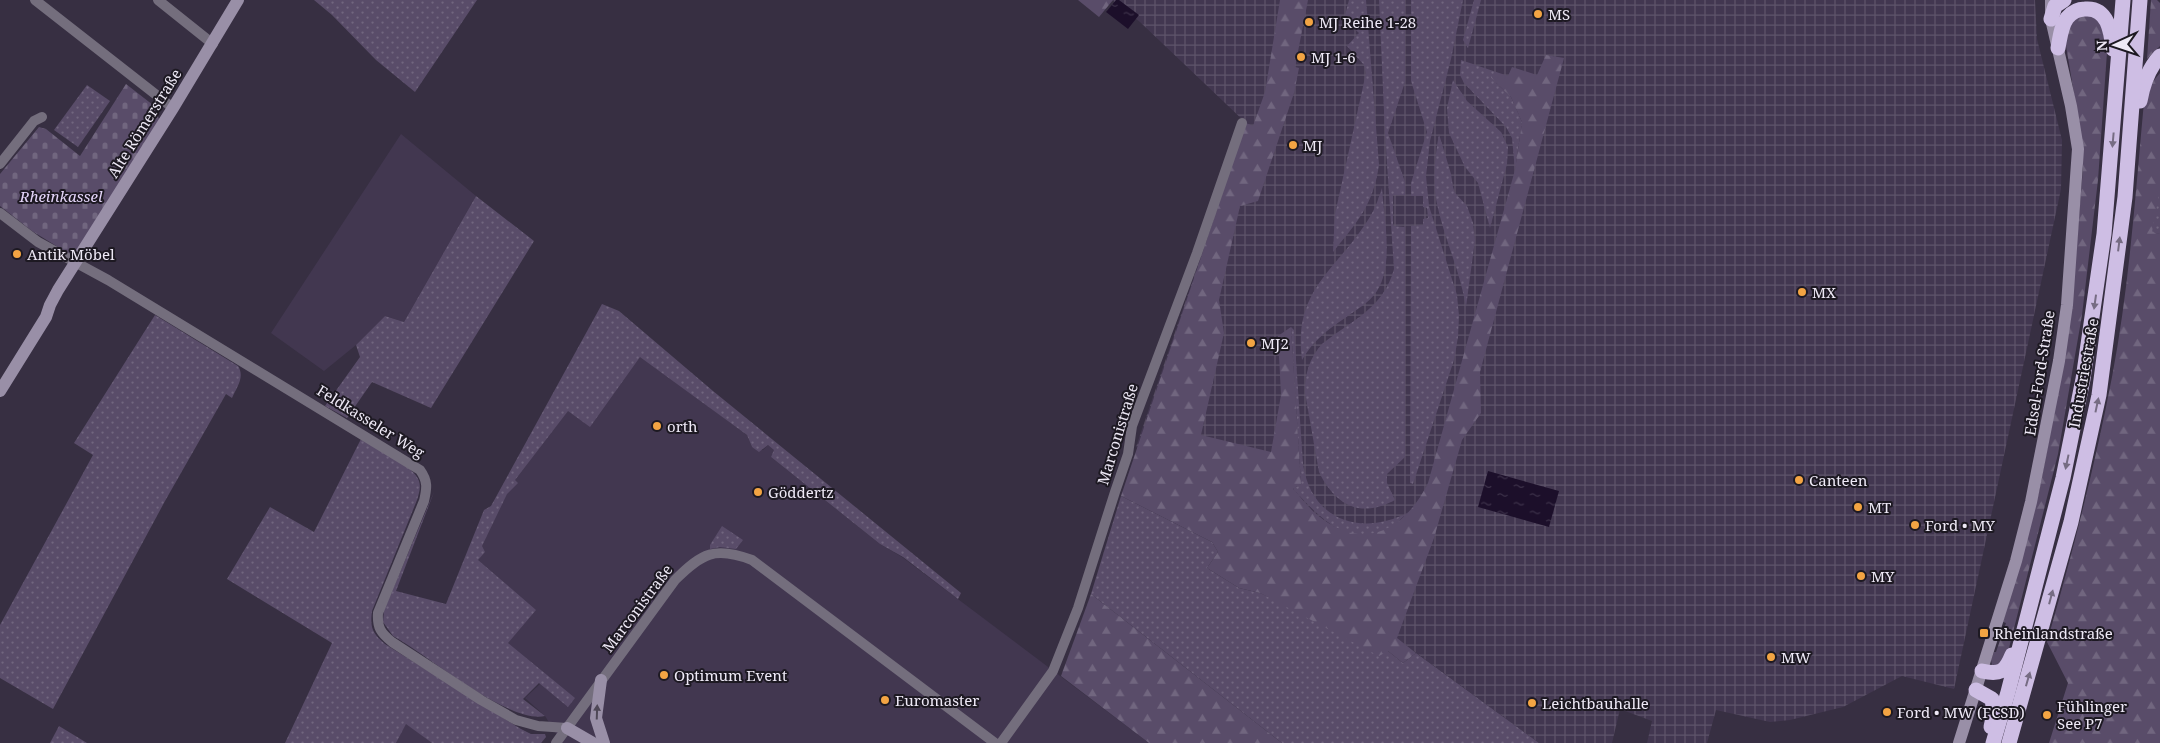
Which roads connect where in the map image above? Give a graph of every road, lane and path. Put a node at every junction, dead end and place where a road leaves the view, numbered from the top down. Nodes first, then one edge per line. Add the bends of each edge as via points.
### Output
1 (35, 0) edge
2 (158, 0) edge
3 (238, 0) edge
4 (2051, 0) edge
5 (2064, 0) edge
6 (2123, 0) edge
7 (2140, 0) edge
8 (2051, 19) junction
9 (213, 44) junction
10 (2058, 48) junction
11 (2160, 56) edge
12 (2116, 92) junction
13 (173, 108) junction
14 (42, 118) dead end
15 (1242, 123) dead end
16 (0, 164) edge
17 (2125, 197) junction
18 (0, 213) edge
19 (76, 262) junction
20 (0, 391) edge
21 (2032, 600) junction
22 (1982, 670) junction
23 (601, 680) junction
24 (1976, 690) junction
25 (567, 728) junction
26 (556, 743) edge
27 (593, 743) edge
28 (604, 743) edge
29 (995, 743) edge
30 (1001, 743) edge
31 (1959, 743) edge
32 (1987, 743) edge
33 (1993, 743) edge
34 (2009, 743) edge

1 - 13 street
2 - 9 street
3 - 9 street, Alte Römerstraße
4 - 8 street, Edsel-Ford-Straße
5 - 8 highway via 2055,6
6 - 12 highway, Industriestraße
7 - 17 highway, Industriestraße
8 - 10 street, Edsel-Ford-Straße
9 - 13 street, Alte Römerstraße
10 - 12 highway via 2063,26 2072,12 2083,9 2105,17 2110,27
10 - 22 street, Edsel-Ford-Straße via 2078,148 2066,305 2059,360 2031,502
11 - 17 highway via 2143,84
12 -> 21 highway, Industriestraße via 2104,234 2090,342 2063,478
13 - 19 street, Alte Römerstraße
14 - 16 street via 34,121
15 - 30 street, Marconistraße via 1132,426 1122,474 1078,608 1053,671
34 -> 17 highway, Industriestraße via 2071,522 2099,394
18 - 19 street, Feldkasseler Weg via 38,242
19 - 20 street, Alte Römerstraße
19 - 25 street, Feldkasseler Weg via 420,470 427,479 427,489 378,613 377,625 382,634 516,720 538,726
21 - 22 highway via 2007,666 2002,673
21 - 33 highway, Industriestraße
22 - 24 street, Edsel-Ford-Straße
23 - 25 street, Marconistraße
28 -> 23 street via 596,718
23 - 29 street, Marconistraße via 675,580 693,562 713,554 732,552 752,560
24 - 31 street, Edsel-Ford-Straße
24 - 32 highway via 1992,699 1994,712
25 - 26 street, Marconistraße
25 - 27 street, Feldkasseler Weg

